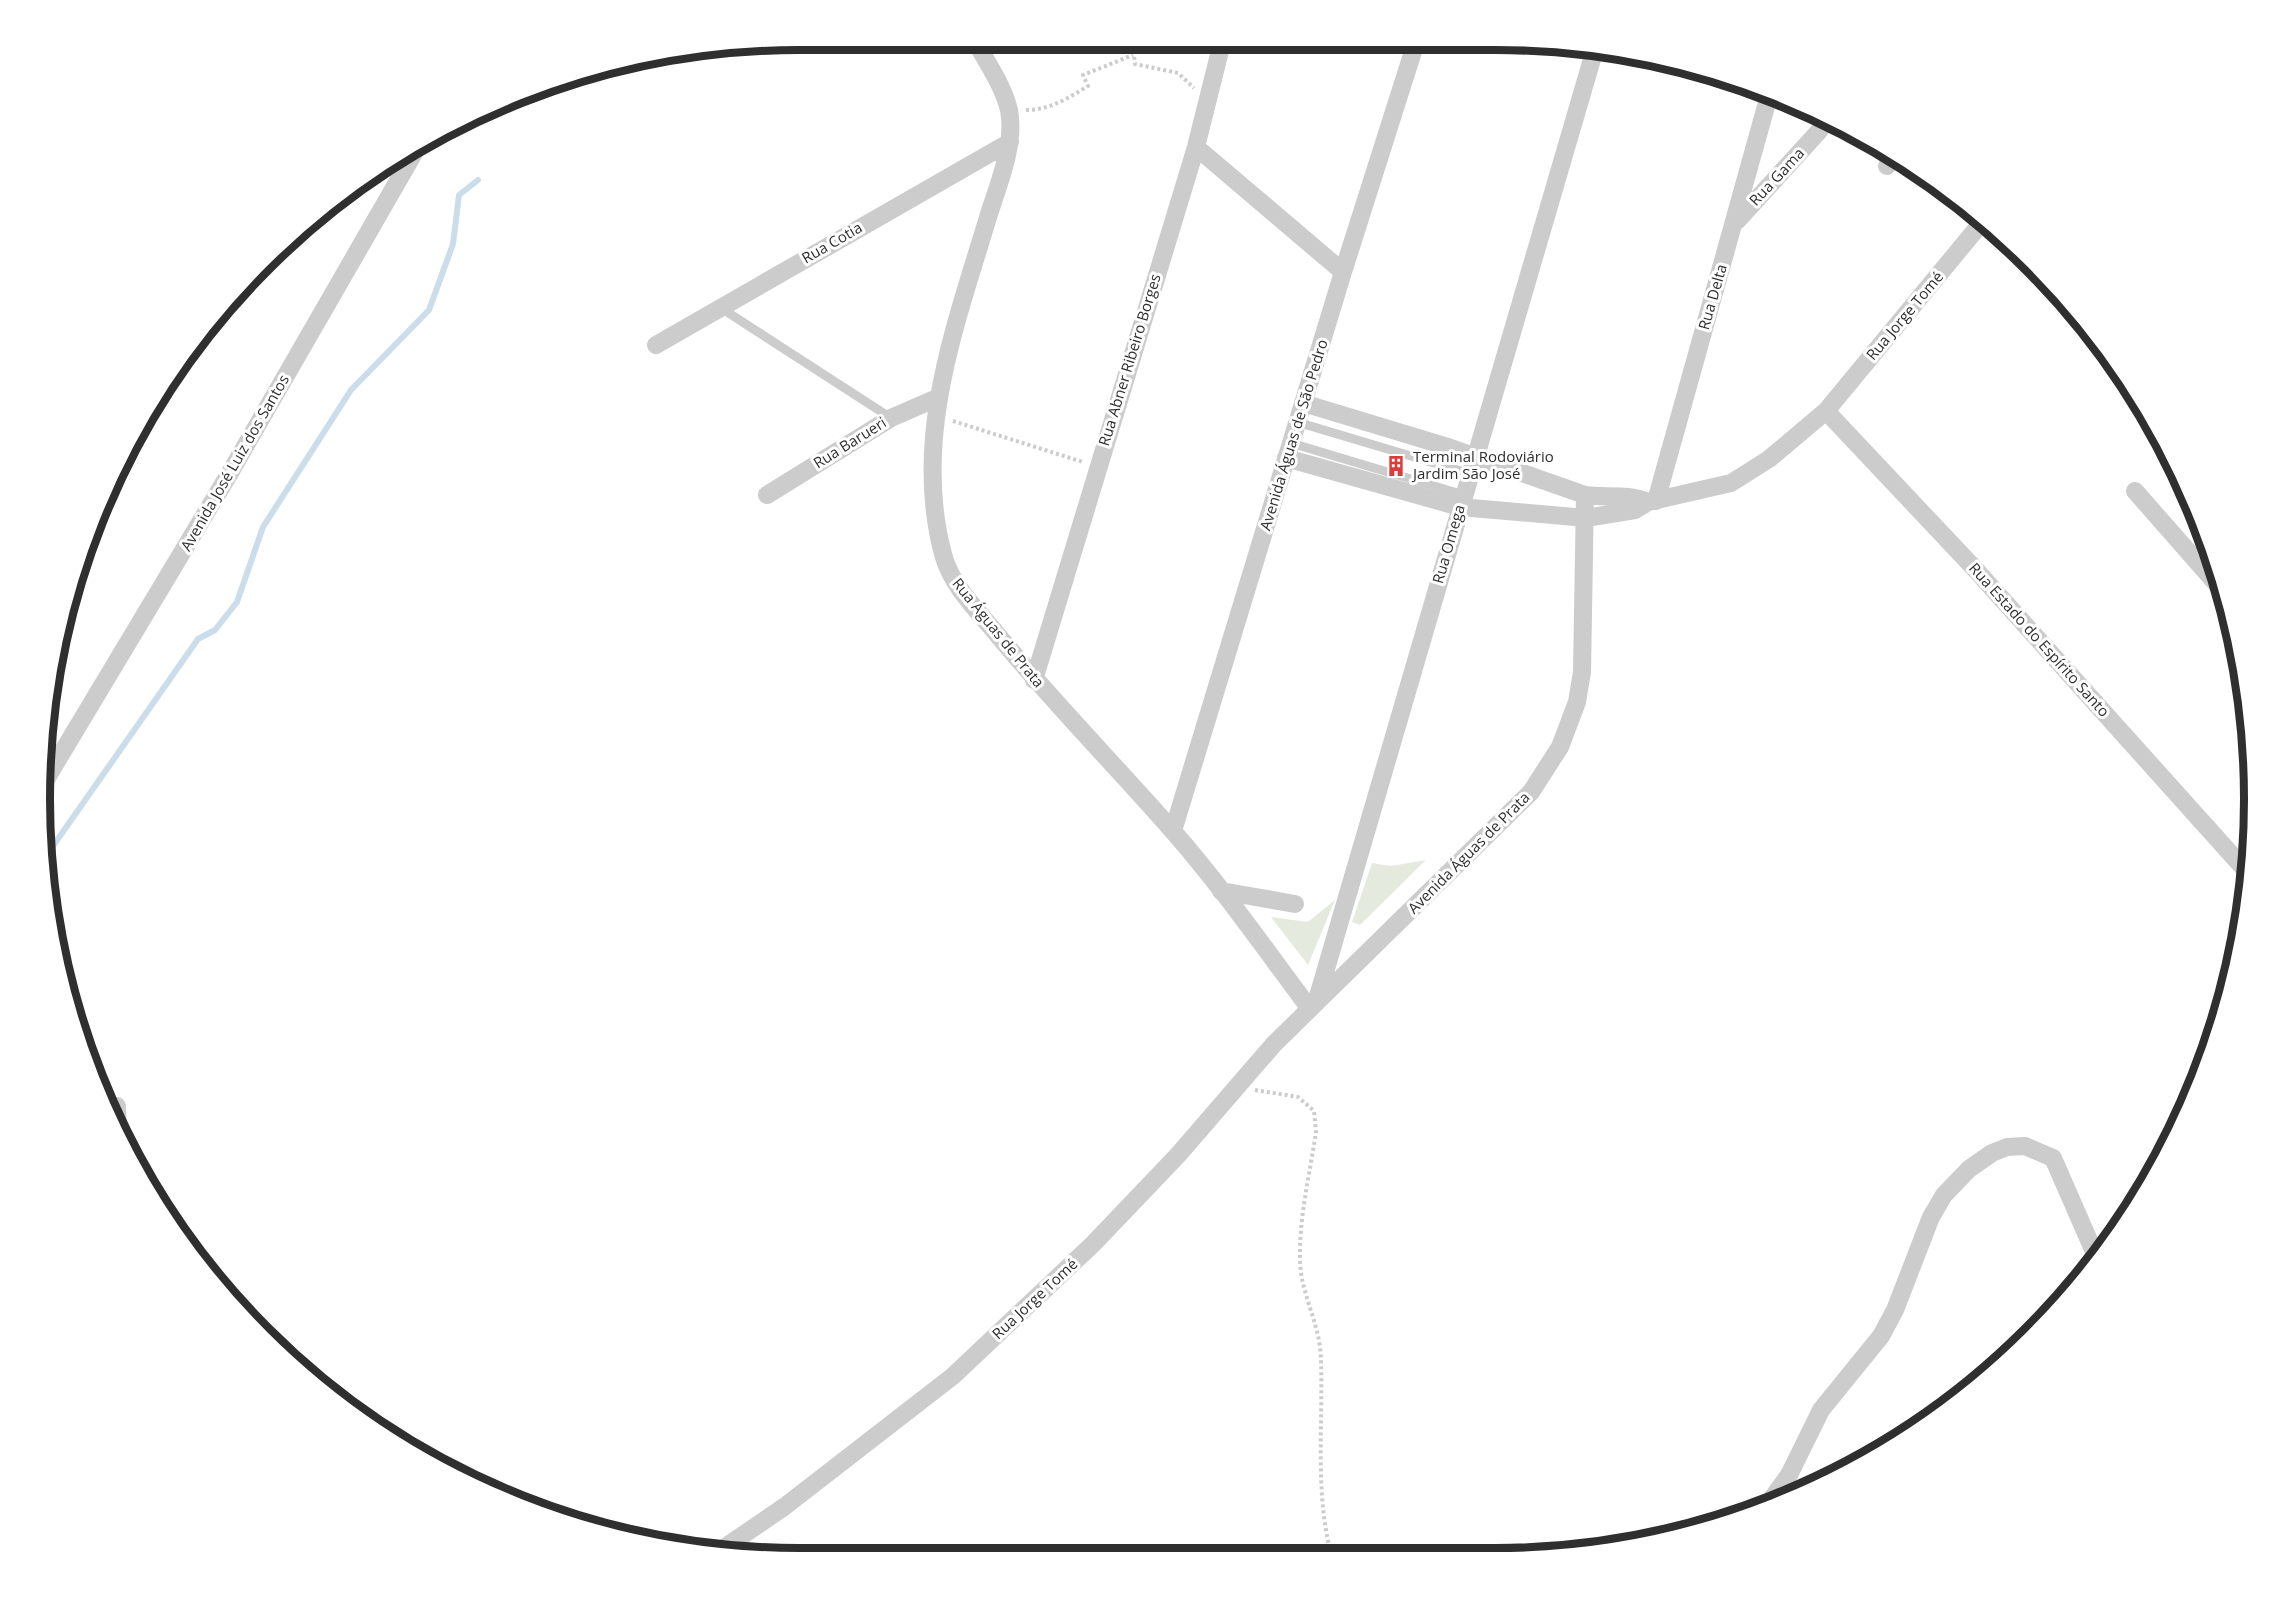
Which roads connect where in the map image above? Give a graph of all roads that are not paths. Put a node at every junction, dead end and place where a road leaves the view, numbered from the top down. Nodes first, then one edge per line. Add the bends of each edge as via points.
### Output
1 (980, 50) edge
2 (1220, 50) edge
3 (1414, 50) edge
4 (1593, 56) edge
5 (1767, 102) edge
6 (1820, 130) dead end
7 (1010, 142) junction
8 (1196, 147) junction
9 (412, 158) edge
10 (1734, 224) junction
11 (1978, 227) edge
12 (1343, 272) junction
13 (719, 307) junction
14 (656, 345) dead end
15 (1303, 403) junction
16 (936, 407) junction
17 (1826, 411) junction
18 (891, 418) junction
19 (1297, 422) junction
20 (1288, 451) junction
21 (1474, 466) junction
22 (2135, 491) dead end
23 (767, 495) dead end
24 (1585, 495) junction
25 (1462, 501) junction
26 (1652, 501) junction
27 (1586, 518) junction
28 (2208, 572) edge
29 (1034, 680) junction
30 (51, 772) edge
31 (1173, 831) junction
32 (2240, 864) edge
33 (1221, 891) junction
34 (1295, 904) dead end
35 (1312, 1007) junction
36 (2093, 1249) edge
37 (1775, 1493) edge
38 (729, 1545) edge

1 - 7 street, Rua Águas de Prata via 1009,110
2 - 8 street, Rua Abner Ribeiro Borges
3 - 12 street, Avenida Águas de São Pedro
4 - 21 street, Rua Omega
5 - 10 street, Rua Delta
6 - 10 street, Rua Gama
7 - 13 street, Rua Cotia
7 - 16 street, Rua Águas de Prata
8 - 12 street
8 - 29 street, Rua Abner Ribeiro Borges
9 - 30 street, Avenida José Luiz dos Santos via 207,512
10 - 26 street, Rua Delta
11 - 17 street, Rua Jorge Tomé
12 - 15 street, Avenida Águas de São Pedro
13 - 14 street, Rua Cotia
13 - 18 lane
15 - 19 street, Avenida Águas de São Pedro
15 - 21 street
16 - 18 street, Rua Barueri
16 - 29 street, Rua Águas de Prata via 932,499 943,557 957,585
17 - 26 street via 1769,459 1731,483
17 - 32 street, Rua Estado do Espírito Santo via 1975,569
18 - 23 street, Rua Barueri
19 - 20 street, Avenida Águas de São Pedro
19 - 21 lane
20 - 25 street
20 - 31 street, Avenida Águas de São Pedro
21 - 24 street
21 - 25 street, Rua Omega
22 - 28 street
24 - 26 street via 1634,496
24 - 27 street, Avenida Águas de Prata
25 - 27 street
25 - 35 street, Rua Omega
26 - 27 street via 1635,510
27 - 35 street, Avenida Águas de Prata via 1581,672 1577,702 1560,747 1531,792
29 - 31 street, Rua Águas de Prata
31 - 33 street, Rua Águas de Prata
33 - 34 street
33 - 35 street, Rua Águas de Prata
35 - 38 street, Rua Jorge Tomé via 1094,1244 953,1376 784,1507
36 - 37 street via 2053,1158 2025,1146 2007,1147 1969,1169 1944,1195 1931,1217 1881,1336 1821,1410 1789,1475

